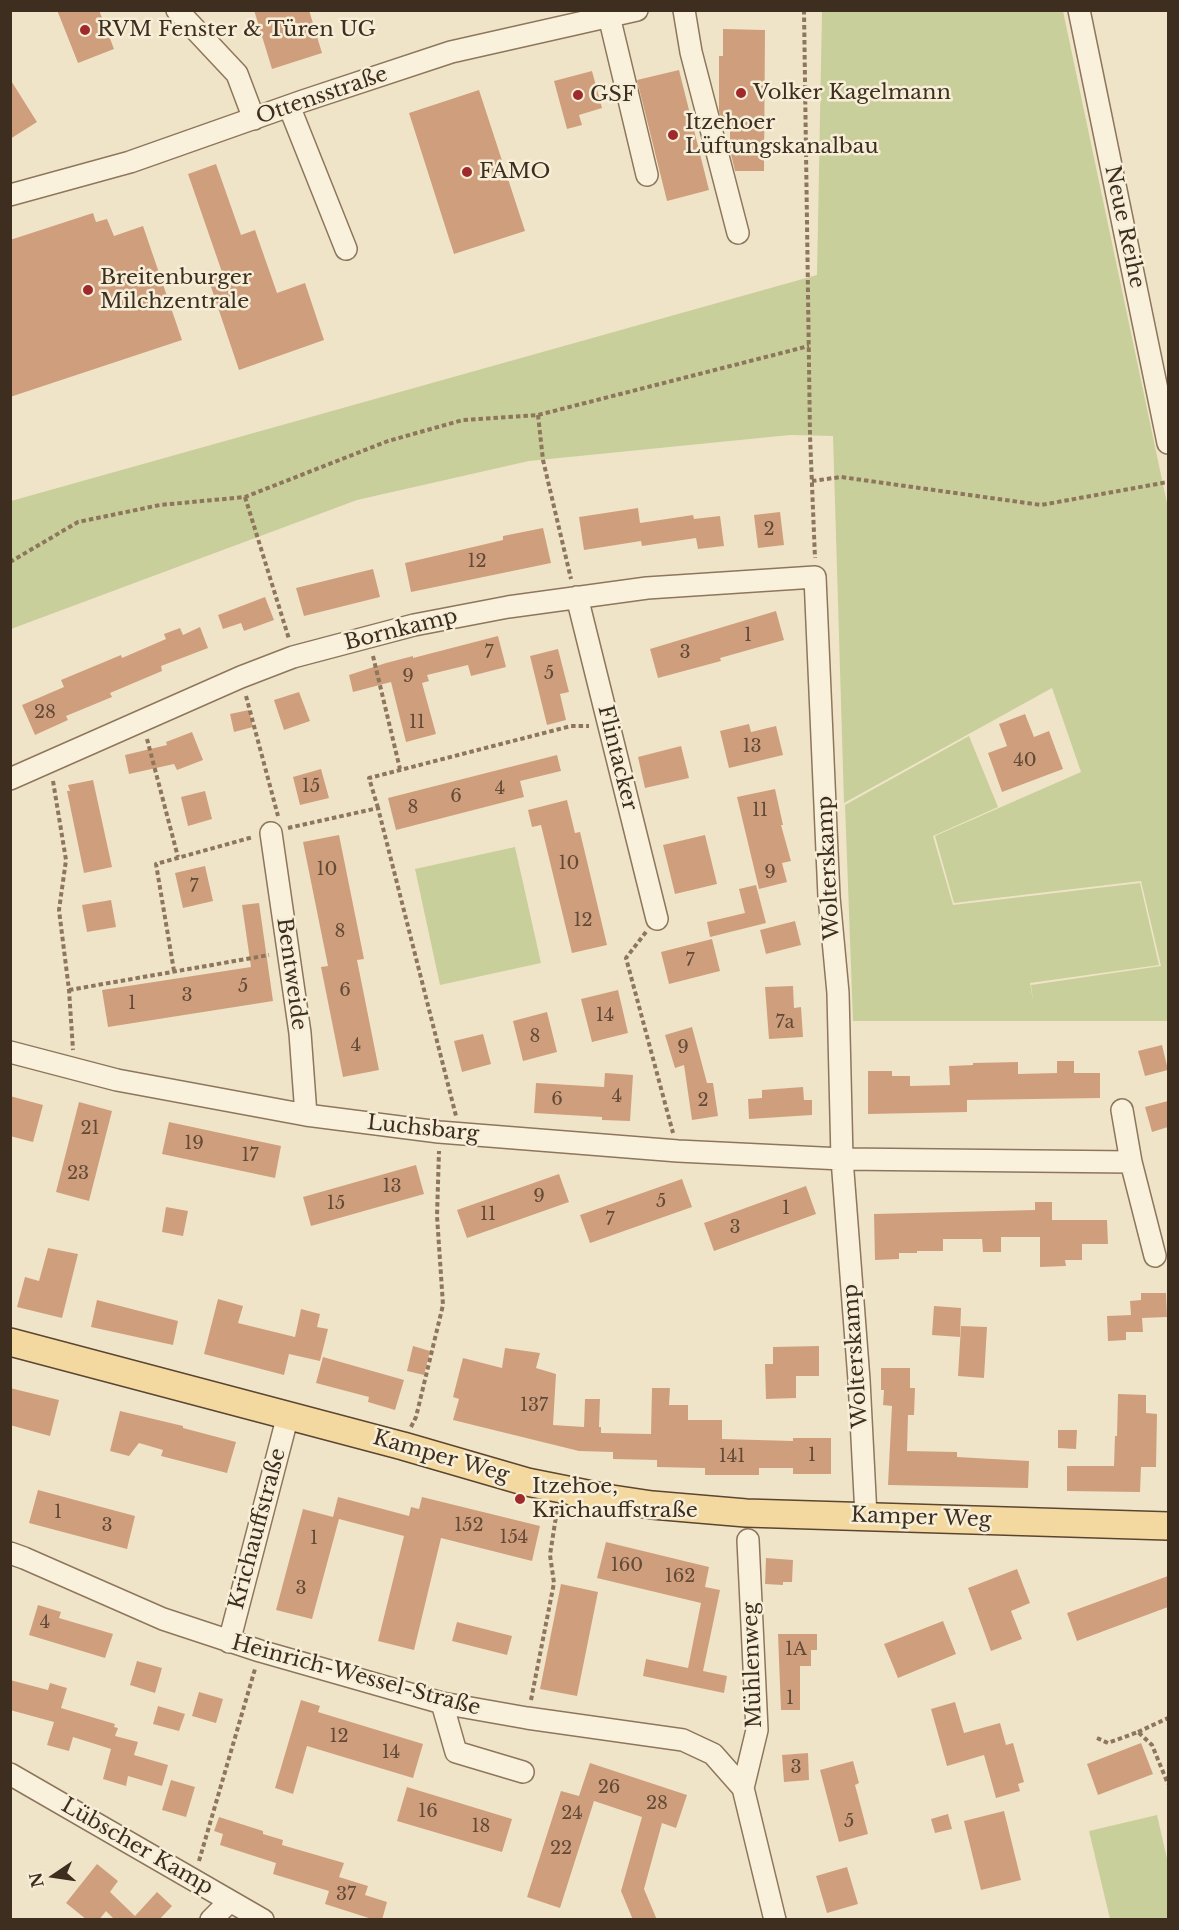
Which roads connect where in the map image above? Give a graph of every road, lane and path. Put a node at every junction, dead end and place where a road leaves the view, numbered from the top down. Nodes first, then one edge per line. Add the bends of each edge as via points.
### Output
1 (177, 10) edge
2 (637, 10) edge
3 (684, 10) edge
4 (804, 10) edge
5 (1079, 10) edge
6 (609, 16) junction
7 (289, 106) junction
8 (254, 119) junction
9 (647, 175) dead end
10 (10, 195) edge
11 (738, 233) dead end
12 (346, 249) dead end
13 (809, 346) junction
14 (538, 415) junction
15 (1168, 443) edge
16 (812, 481) junction
17 (1168, 482) edge
18 (245, 497) junction
19 (10, 562) edge
20 (815, 577) junction
21 (578, 597) junction
22 (368, 637) junction
23 (293, 657) junction
24 (241, 677) junction
25 (145, 718) junction
26 (609, 727) junction
27 (48, 761) junction
28 (400, 769) junction
29 (10, 779) edge
30 (378, 808) junction
31 (276, 831) junction
32 (178, 857) junction
33 (657, 919) joint
34 (288, 951) junction
35 (174, 971) junction
36 (69, 990) junction
37 (10, 1052) edge
38 (75, 1069) junction
39 (1122, 1110) dead end
40 (306, 1115) junction
41 (439, 1132) junction
42 (461, 1134) junction
43 (678, 1151) junction
44 (842, 1159) junction
45 (1131, 1162) junction
46 (1155, 1256) dead end
47 (10, 1342) edge
48 (288, 1415) junction
49 (404, 1446) junction
50 (560, 1490) junction
51 (866, 1516) junction
52 (1168, 1526) edge
53 (748, 1540) dead end
54 (10, 1553) edge
55 (228, 1642) junction
56 (260, 1652) junction
57 (442, 1703) junction
58 (527, 1718) junction
59 (1168, 1718) edge
60 (1138, 1731) junction
61 (1097, 1738) dead end
62 (713, 1754) joint
63 (523, 1772) dead end
64 (10, 1774) edge
65 (1168, 1784) edge
66 (743, 1788) junction
67 (193, 1879) junction
68 (230, 1901) junction
69 (211, 1920) edge
70 (263, 1920) edge
71 (775, 1920) edge

1 - 8 street via 237,74
2 - 6 street, Ottensstraße
3 - 11 street via 691,52
4 - 13 path
5 - 15 street, Neue Reihe
6 - 7 street, Ottensstraße via 451,52
6 - 9 street
7 - 8 street, Ottensstraße
7 - 12 street
8 - 10 street, Ottensstraße via 130,162
13 - 14 path
13 - 16 path
14 - 18 path via 463,420 388,441
14 - 21 path via 543,460 568,574
16 - 17 path via 842,477 1041,505
16 - 20 path
18 - 19 path via 160,505 78,522
18 - 23 path
20 - 21 street, Bornkamp via 647,588
20 - 44 street, Wolterskamp via 829,897 838,993
21 - 22 street, Bornkamp via 461,615
21 - 26 street, Flintacker
22 - 23 street, Bornkamp
22 - 28 path
23 - 24 street, Bornkamp
24 - 25 street, Bornkamp
24 - 31 path
25 - 27 street, Bornkamp
25 - 32 path
26 - 28 path via 571,726
26 - 33 street, Flintacker
27 - 29 street, Bornkamp
27 - 36 path via 66,860 59,910
28 - 30 path via 369,778
30 - 31 path
30 - 42 path
31 - 32 path
31 - 34 street, Bentweide
32 - 35 path via 156,864
33 - 43 path via 626,958
34 - 35 path
34 - 40 street, Bentweide
35 - 36 path
36 - 38 path
37 - 38 street, Luchsbarg
38 - 40 street, Luchsbarg
39 - 45 street
40 - 41 street, Luchsbarg
41 - 42 street, Luchsbarg
41 - 49 path via 443,1305 416,1417
42 - 43 street, Luchsbarg
43 - 44 street, Luchsbarg
44 - 45 street
44 - 51 street, Wolterskamp
45 - 46 street
47 - 48 main road, Kamper Weg
48 - 49 main road, Kamper Weg
48 - 55 street, Krichauffstraße
49 - 50 main road, Kamper Weg
50 - 51 main road, Kamper Weg via 664,1506 746,1513
50 - 58 path via 550,1555 554,1583
51 - 52 main road, Kamper Weg
53 - 66 street, Mühlenweg via 757,1730
54 - 55 street, Heinrich-Wessel-Straße
55 - 56 street, Heinrich-Wessel-Straße
56 - 57 street, Heinrich-Wessel-Straße
56 - 67 path
57 - 58 street, Heinrich-Wessel-Straße
57 - 63 street via 456,1752
58 - 62 street, Heinrich-Wessel-Straße via 682,1740
59 - 60 path
60 - 61 path via 1108,1743
60 - 65 path via 1152,1745
62 - 66 street, Mühlenweg
64 - 67 street, Lübscher Kamp
66 - 71 street, Mühlenweg
67 - 68 street, Lübscher Kamp
68 - 69 street
68 - 70 street, Lübscher Kamp

